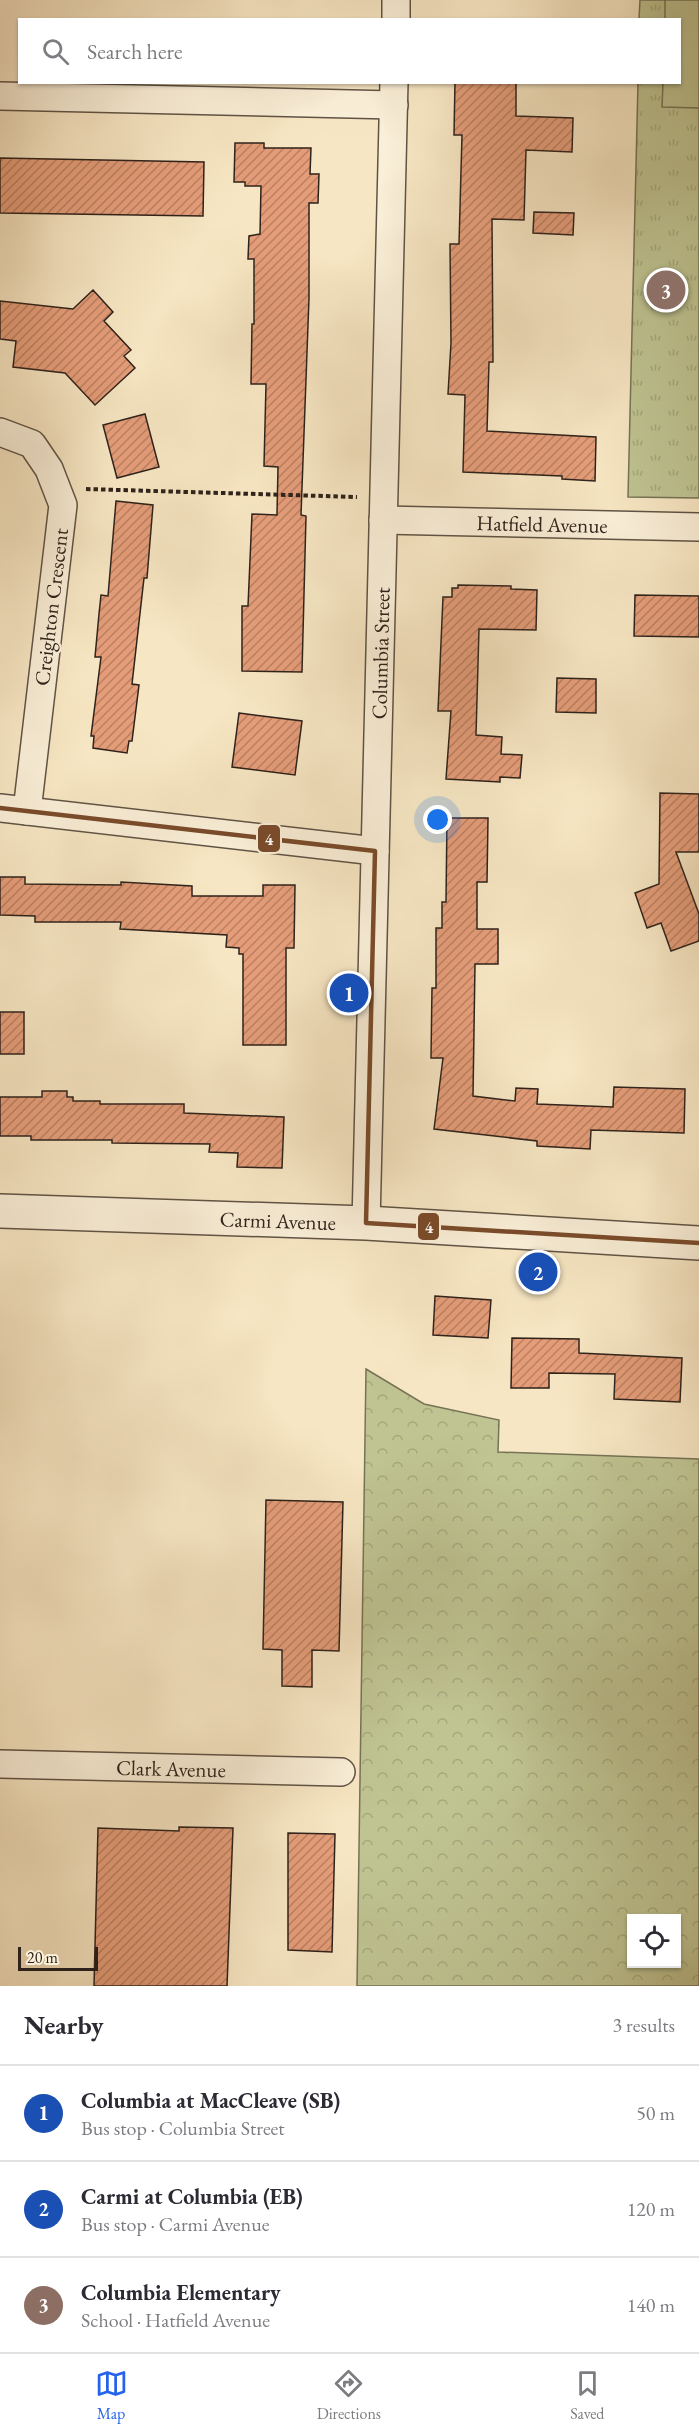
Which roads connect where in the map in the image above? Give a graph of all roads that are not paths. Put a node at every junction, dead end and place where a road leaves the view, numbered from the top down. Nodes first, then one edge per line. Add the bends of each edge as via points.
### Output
1 (396, 0) edge
2 (396, 18) edge
3 (394, 94) edge
4 (0, 96) edge
5 (0, 432) edge
6 (383, 520) junction
7 (699, 527) edge
8 (0, 808) edge
9 (27, 811) junction
10 (375, 851) junction
11 (0, 1211) edge
12 (366, 1223) junction
13 (699, 1243) edge
14 (0, 1764) edge
15 (341, 1772) dead end

1 - 2 street
3 - 4 street
3 - 6 street, Columbia Street
5 - 9 street, Creighton Crescent via 33,444 49,469 63,505
6 - 7 street, Hatfield Avenue
6 - 10 street, Columbia Street
8 - 9 street
9 - 10 street
10 - 12 street, Columbia Street
11 - 12 street, Carmi Avenue
12 - 13 street, Carmi Avenue
14 - 15 street, Clark Avenue

